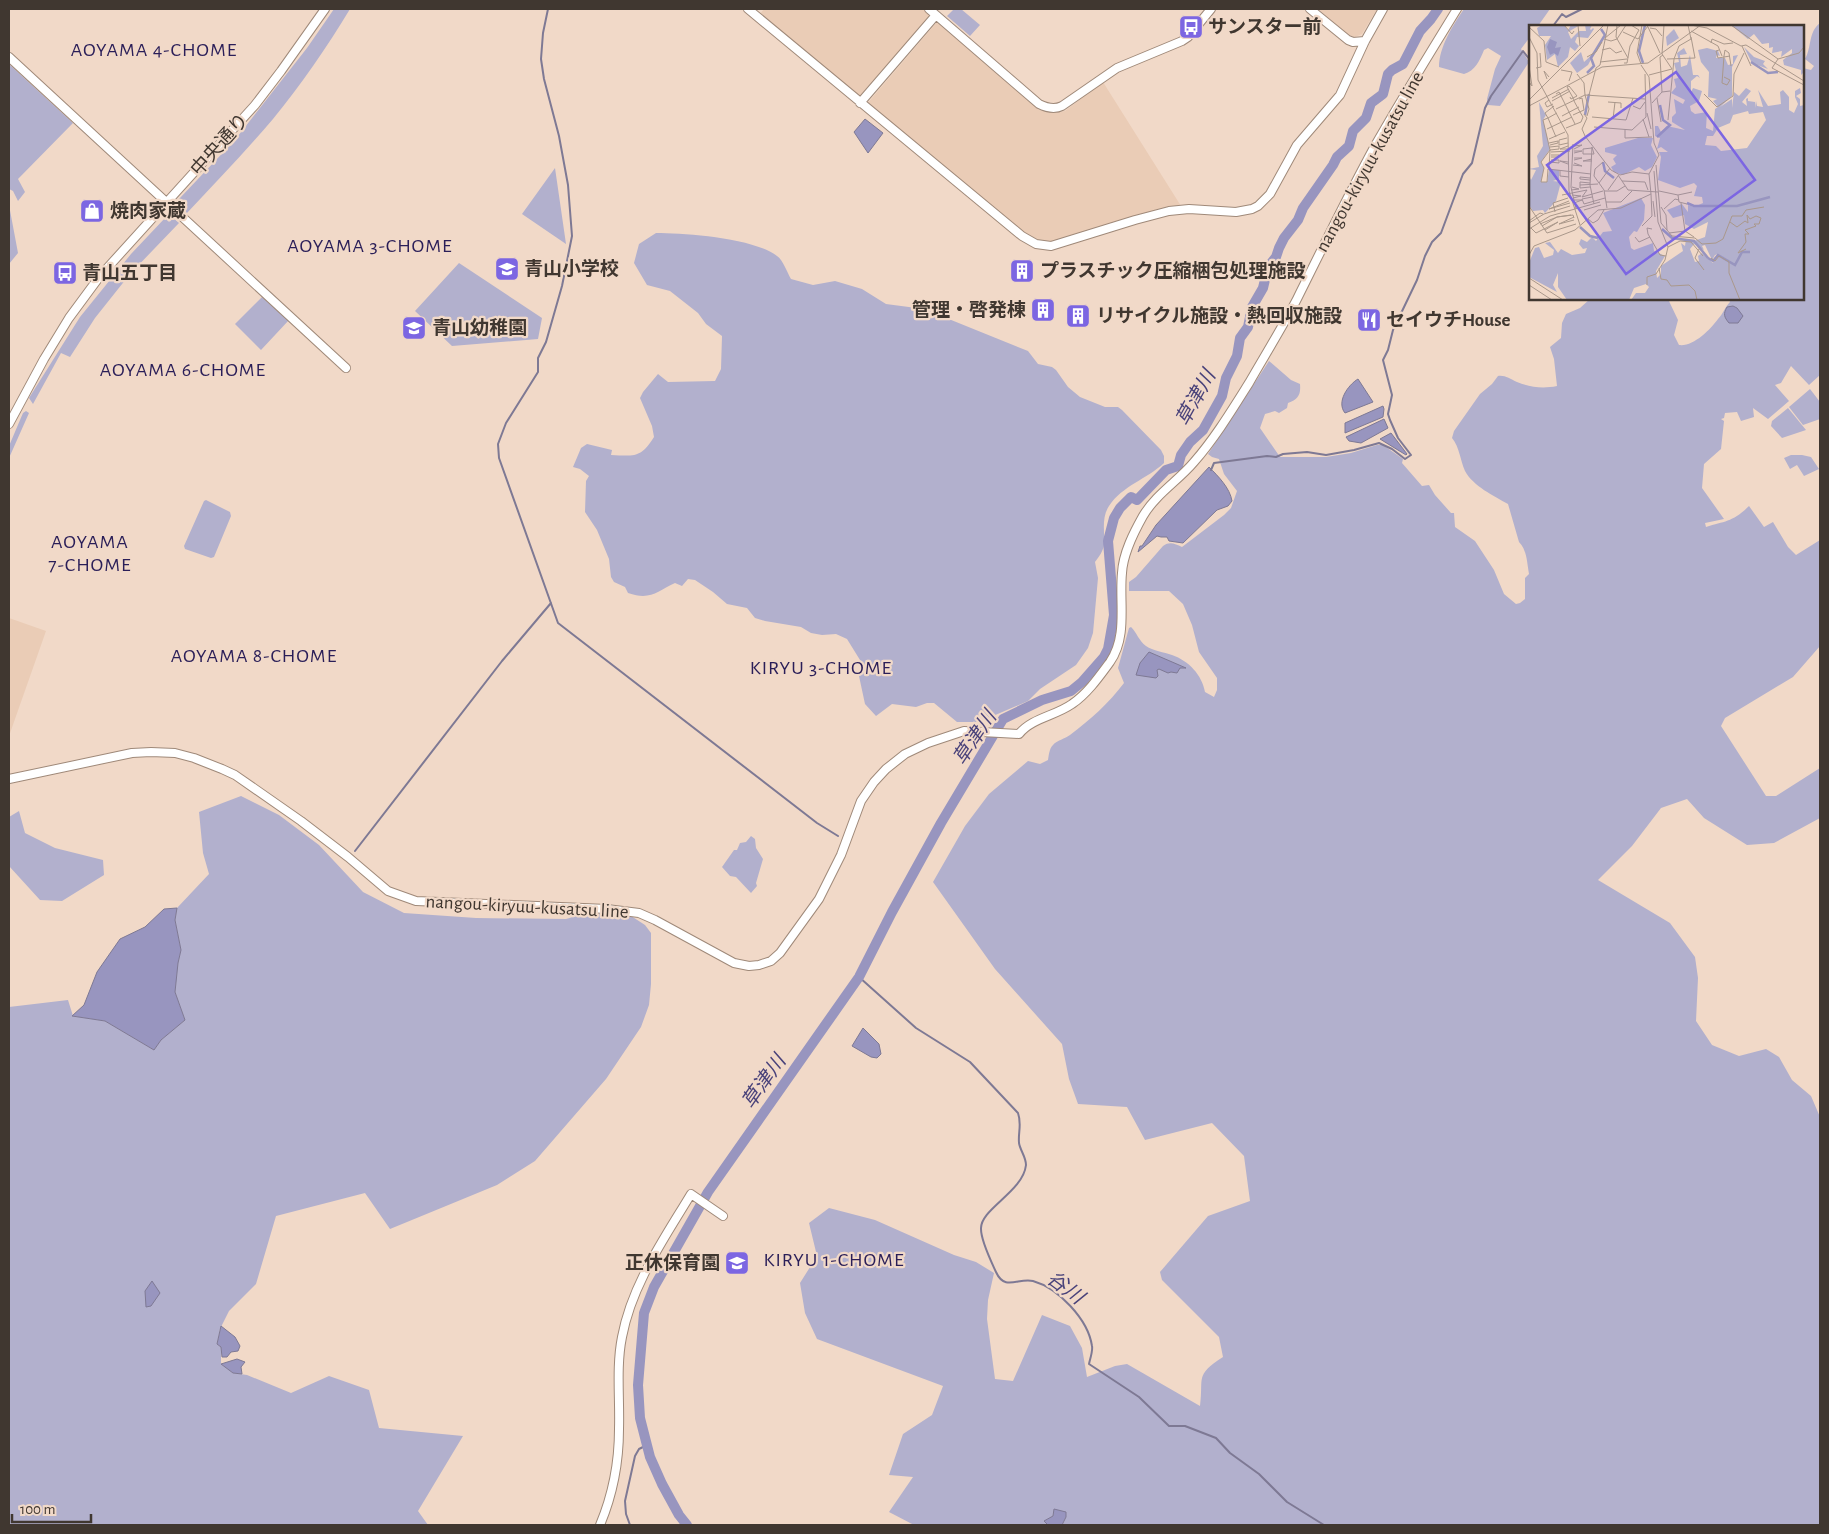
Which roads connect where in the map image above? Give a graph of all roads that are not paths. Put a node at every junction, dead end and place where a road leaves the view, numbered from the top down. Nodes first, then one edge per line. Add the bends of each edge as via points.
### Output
1 (324, 9) edge
2 (748, 9) edge
3 (929, 9) edge
4 (1211, 9) edge
5 (1310, 9) edge
6 (1383, 9) edge
7 (1457, 9) edge
8 (936, 15) junction
9 (1365, 41) junction
10 (9, 57) edge
11 (860, 103) junction
12 (167, 203) junction
13 (346, 368) dead end
14 (9, 424) edge
15 (9, 778) edge
16 (722, 1215) dead end
17 (600, 1525) edge

1 - 12 street, 中央通り via 255,105
2 - 11 street
3 - 8 street
4 - 8 street via 1182,41 1117,68 1062,106 1053,108 1039,104
5 - 9 street via 1348,40
6 - 9 street
7 - 15 street, nangou-kiryuu-kusatsu line via 1376,143 1296,301 1248,383 1217,432 1194,462 1154,501 1132,537 1122,569 1122,619 1112,660 1072,704 1034,722 1019,734 964,731 905,754 886,769 861,801 825,888 786,946 771,961 749,966 734,963 639,913 416,901 398,896 241,779 175,753 132,753
8 - 11 street
9 - 11 street via 1340,96 1297,145 1270,194 1258,206 1236,212 1170,211 1051,246 1036,244 1022,236
10 - 12 street
12 - 13 street
12 - 14 street, 中央通り via 100,276 75,310
16 - 17 street via 691,1194 645,1271 624,1326 620,1354 618,1459 610,1499

